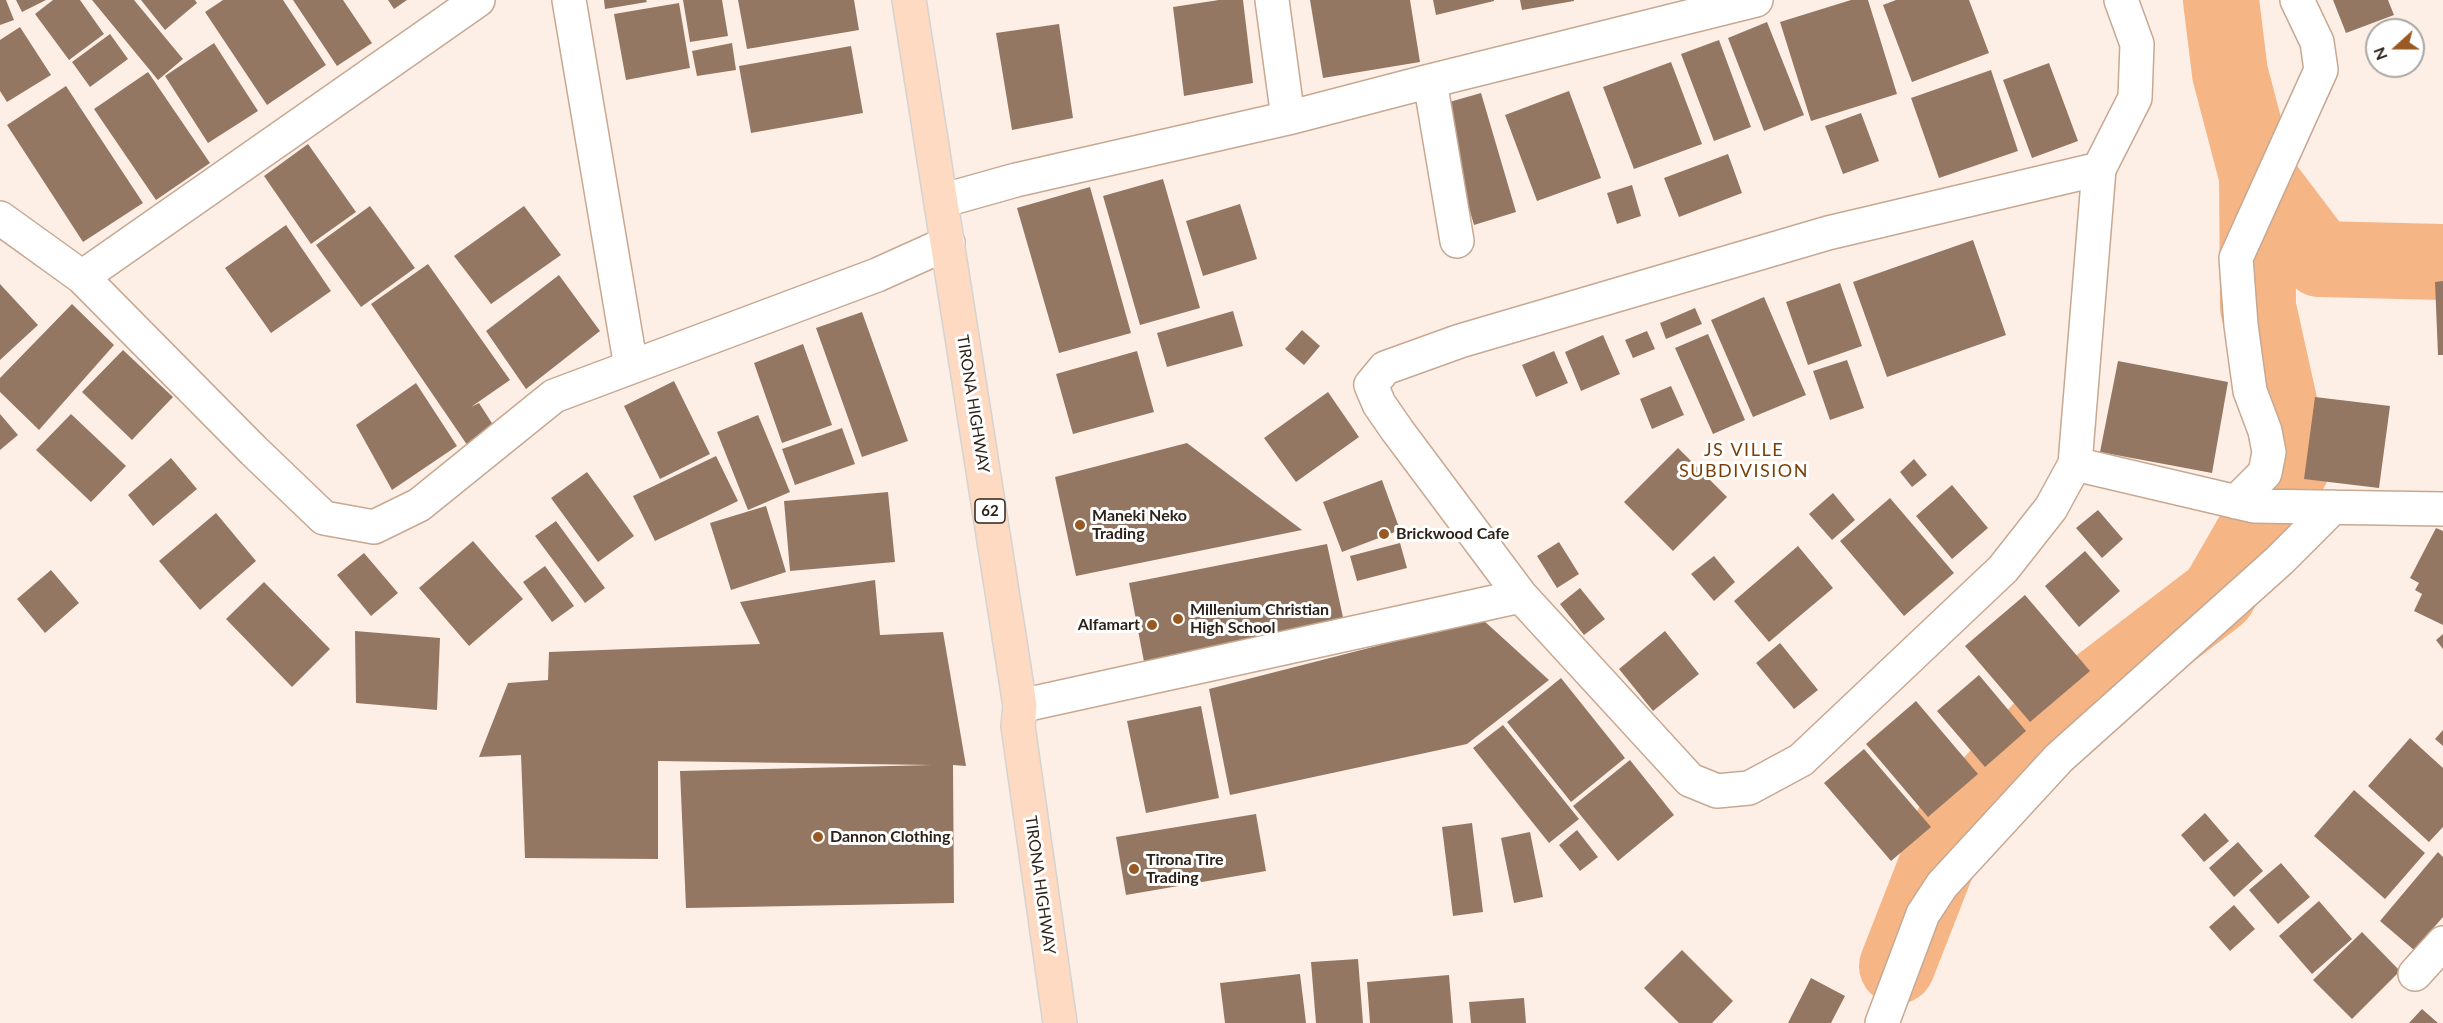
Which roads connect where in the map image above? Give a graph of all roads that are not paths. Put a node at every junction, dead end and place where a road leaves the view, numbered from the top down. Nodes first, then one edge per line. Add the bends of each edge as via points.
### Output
1 (478, 0) edge
2 (569, 0) edge
3 (909, 0) edge
4 (1272, 0) edge
5 (1756, 0) edge
6 (2121, 0) edge
7 (2297, 0) edge
8 (1430, 81) junction
9 (1288, 118) junction
10 (2099, 169) junction
11 (941, 201) junction
12 (0, 219) edge
13 (1457, 241) dead end
14 (948, 243) junction
15 (82, 277) junction
16 (631, 367) junction
17 (2075, 464) junction
18 (2245, 504) junction
19 (2333, 507) junction
20 (2443, 509) edge
21 (1521, 596) junction
22 (1020, 706) junction
23 (2443, 943) edge
24 (2415, 974) dead end
25 (1060, 1023) edge
26 (1882, 1023) edge

1 - 15 street
2 - 16 street
3 - 11 main road, TIRONA HIGHWAY / 62
4 - 9 street
5 - 8 street
6 - 10 street via 2137,44 2134,98
7 - 18 street via 2317,42 2321,70 2236,258 2250,390 2269,452 2265,473
8 - 9 street
8 - 13 street
9 - 11 street
10 - 17 street
10 - 21 street via 1828,233 1460,341 1384,368 1371,385 1379,404
11 - 14 main road, TIRONA HIGHWAY / 62
12 - 15 street
14 - 16 street via 877,275
14 - 22 main road, TIRONA HIGHWAY / 62
15 - 16 street via 324,518 374,527 419,505 554,396
17 - 18 street
17 - 21 street via 2051,508 2003,569 1801,760 1749,788 1717,791 1690,780
18 - 19 street
19 - 20 street
19 - 26 street via 2280,560 2059,758 1942,885 1923,914
21 - 22 street
22 - 25 main road, TIRONA HIGHWAY / 62 via 1018,726
23 - 24 street

